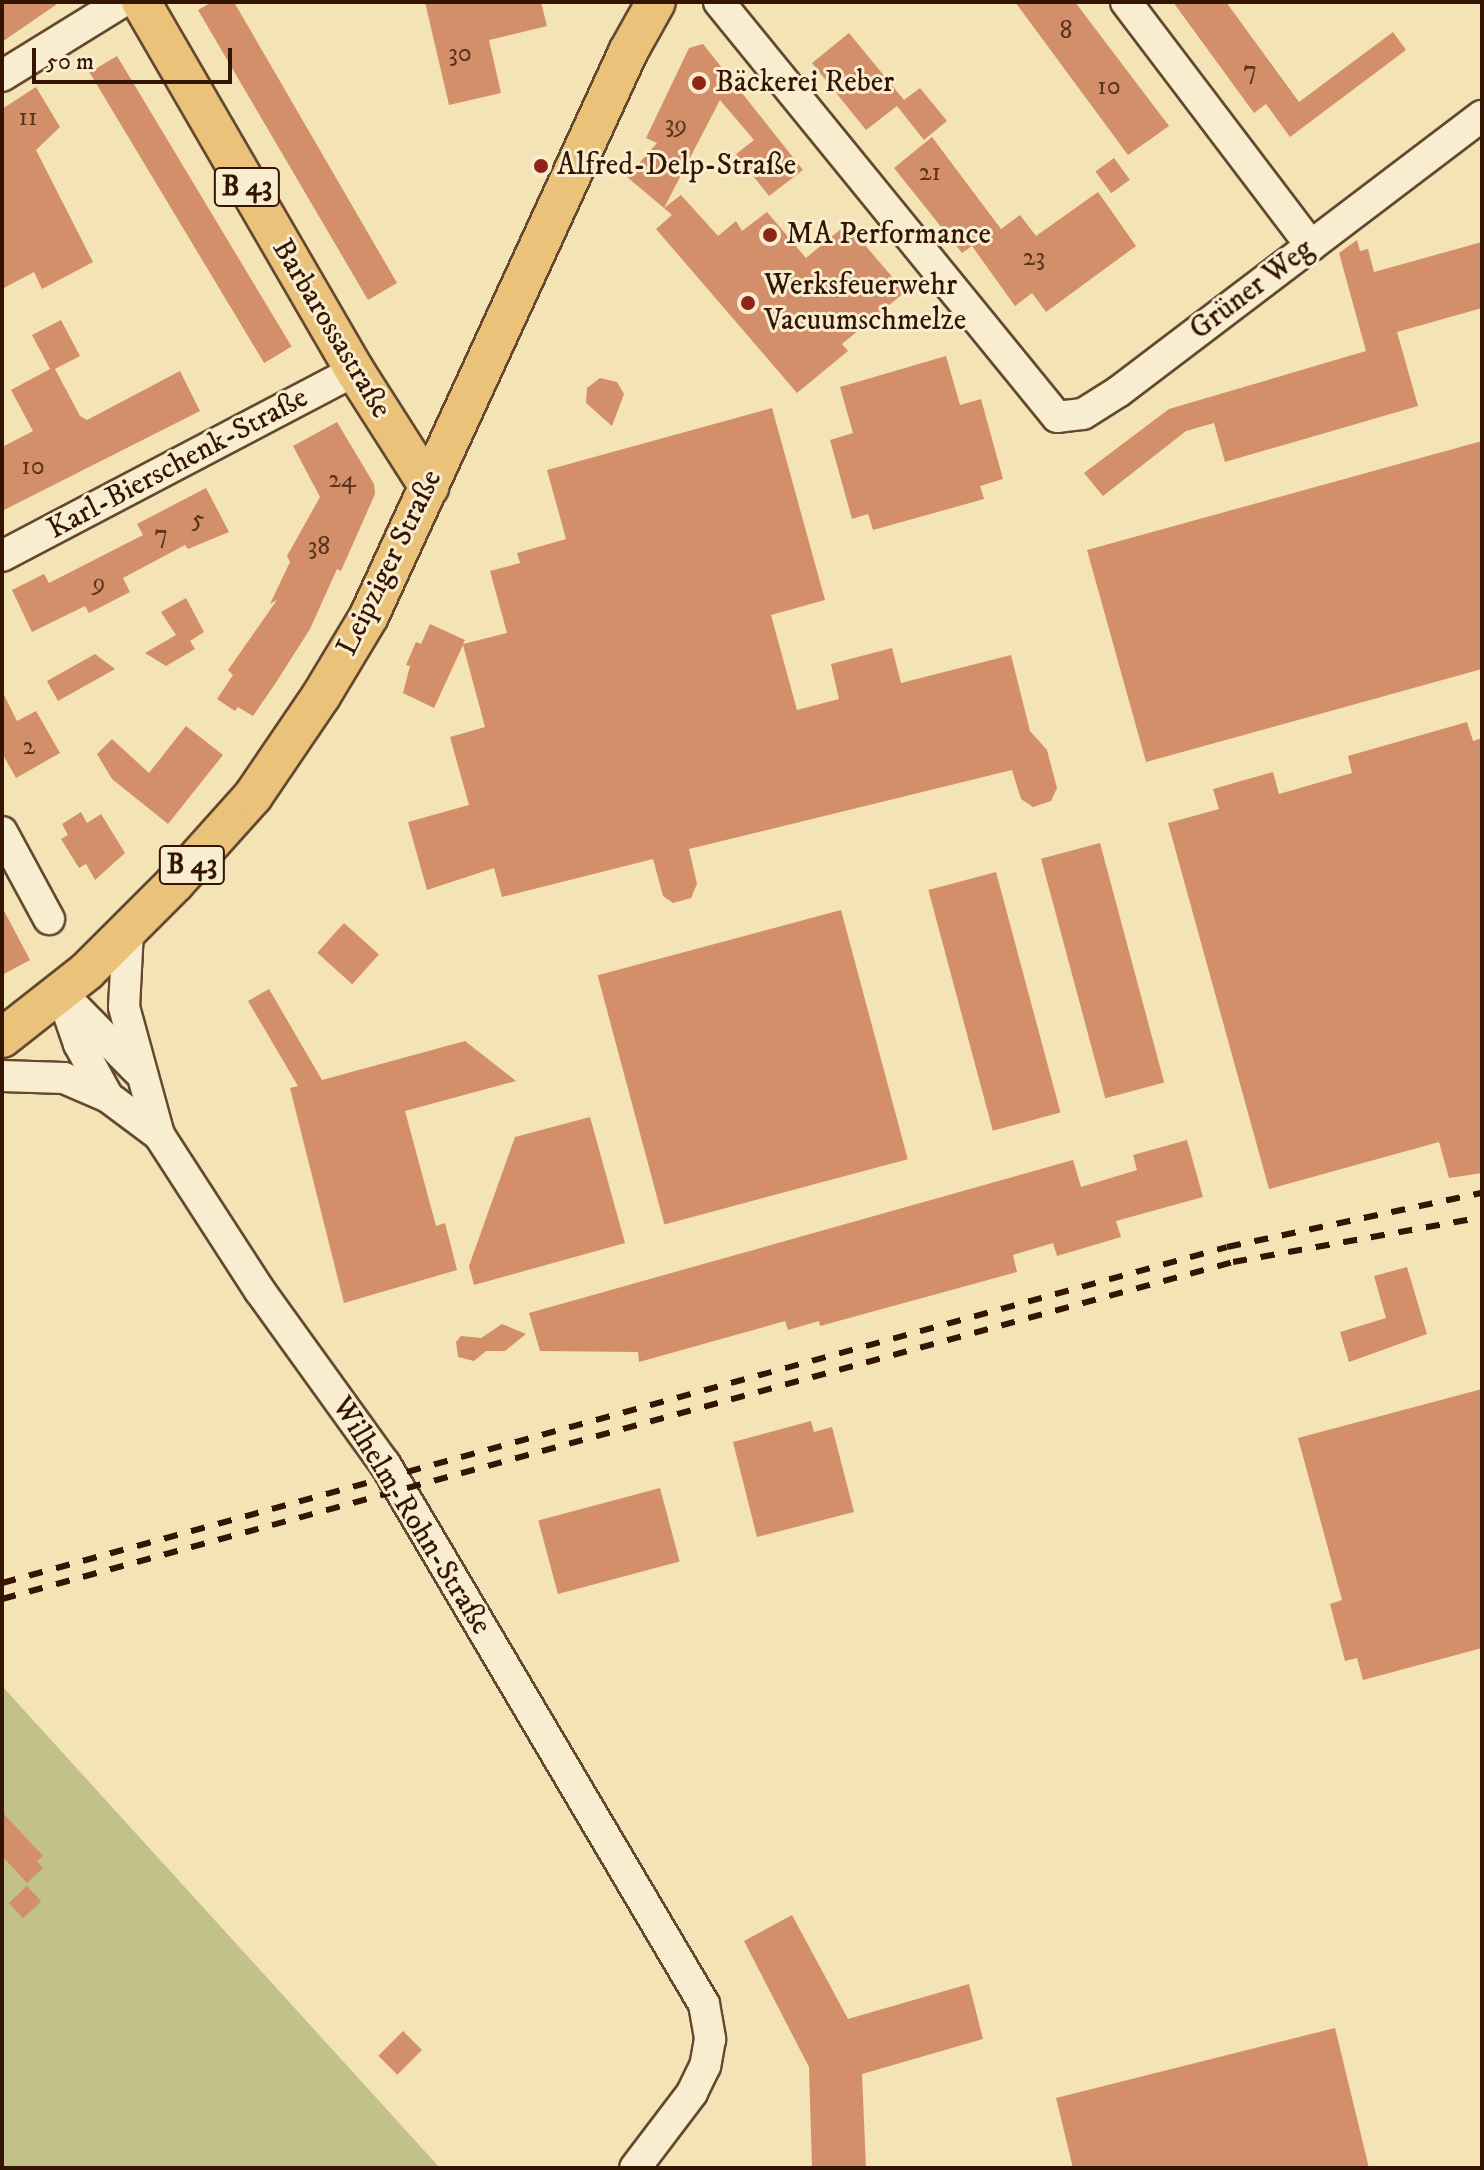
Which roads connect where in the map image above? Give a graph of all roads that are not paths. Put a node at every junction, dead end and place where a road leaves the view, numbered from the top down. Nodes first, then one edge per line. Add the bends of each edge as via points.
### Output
1 (122, 2) edge
2 (141, 2) edge
3 (656, 2) edge
4 (719, 2) edge
5 (1126, 2) edge
6 (2, 76) edge
7 (1482, 116) edge
8 (1311, 246) junction
9 (355, 371) junction
10 (429, 487) junction
11 (2, 556) edge
12 (2, 832) edge
13 (49, 919) dead end
14 (128, 931) junction
15 (61, 993) junction
16 (2, 1038) edge
17 (2, 1076) edge
18 (146, 1081) junction
19 (108, 1097) junction
20 (159, 1135) junction
21 (635, 2168) edge

1 - 6 street
2 - 9 main road, Barbarossastraße / B 43
3 - 10 main road, Leipziger Straße via 628,52
4 - 8 street, Grüner Weg via 1057,417 1083,414
5 - 8 street
7 - 8 street, Grüner Weg
9 - 10 main road, Barbarossastraße / B 43
9 - 11 street, Karl-Bierschenk-Straße
10 - 14 main road, Leipziger Straße / B 43 via 369,616 321,696 253,796
12 - 13 street
14 - 15 main road, Leipziger Straße / B 43
14 - 18 street, Wilhelm-Rohn-Straße via 124,1007
15 - 16 main road, Leipziger Straße / B 43
15 - 18 street, Wilhelm-Rohn-Straße via 113,1041
15 - 19 street, Wilhelm-Rohn-Straße via 79,1044
17 - 19 street, Wilhelm-Rohn-Straße via 64,1078
18 - 20 street, Wilhelm-Rohn-Straße
19 - 20 street, Wilhelm-Rohn-Straße
20 - 21 street, Wilhelm-Rohn-Straße via 260,1291 385,1464 704,2004 710,2039 692,2093

